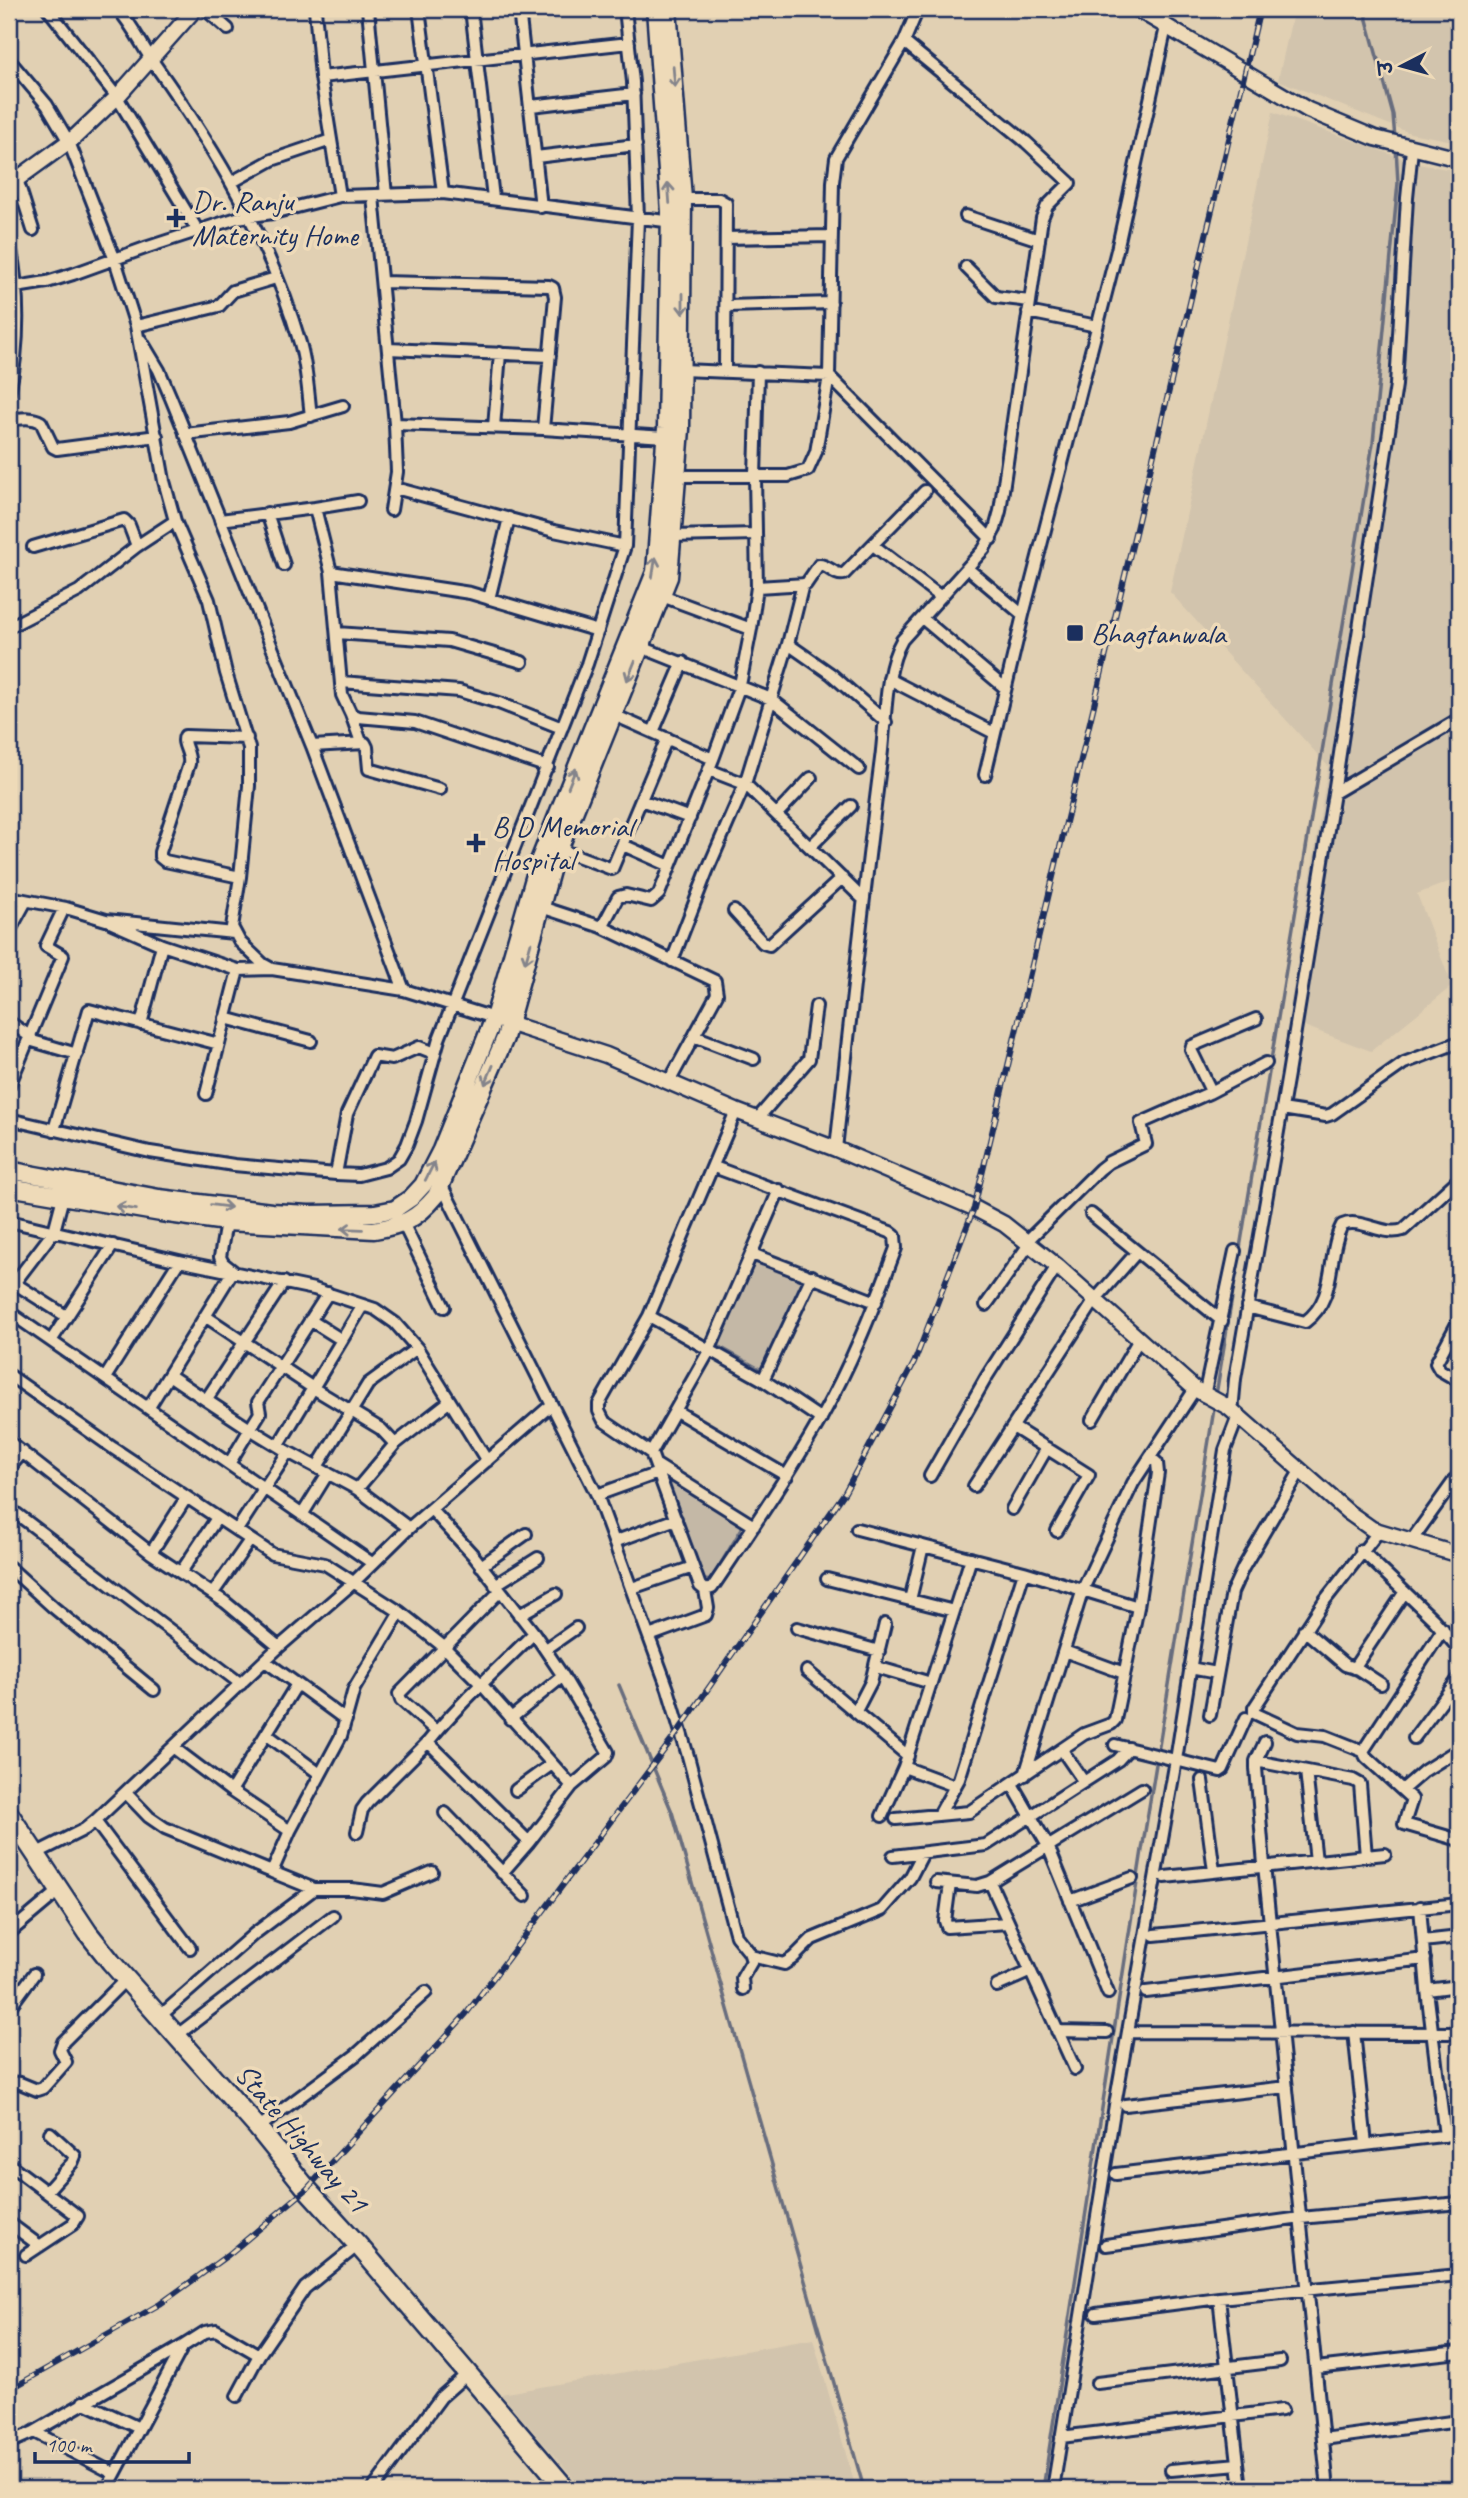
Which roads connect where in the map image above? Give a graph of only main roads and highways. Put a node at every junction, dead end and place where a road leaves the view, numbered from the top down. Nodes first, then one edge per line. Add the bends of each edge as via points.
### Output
1 (655, 9) edge
2 (668, 9) edge
3 (677, 222) junction
4 (501, 1021) junction
5 (9, 1170) edge
6 (9, 1187) edge
7 (9, 1814) edge
8 (566, 2489) edge

3 -> 1 main road
2 -> 3 main road via 683,199
4 -> 3 main road via 539,861 655,572
3 -> 4 main road via 682,370 669,577 559,849
5 -> 4 main road via 159,1198 271,1212 375,1213 395,1209 423,1185
4 -> 6 main road via 505,1038 436,1196 417,1217 403,1223 374,1230 226,1222
7 - 8 highway, State Highway 21 via 88,1933 125,1979

